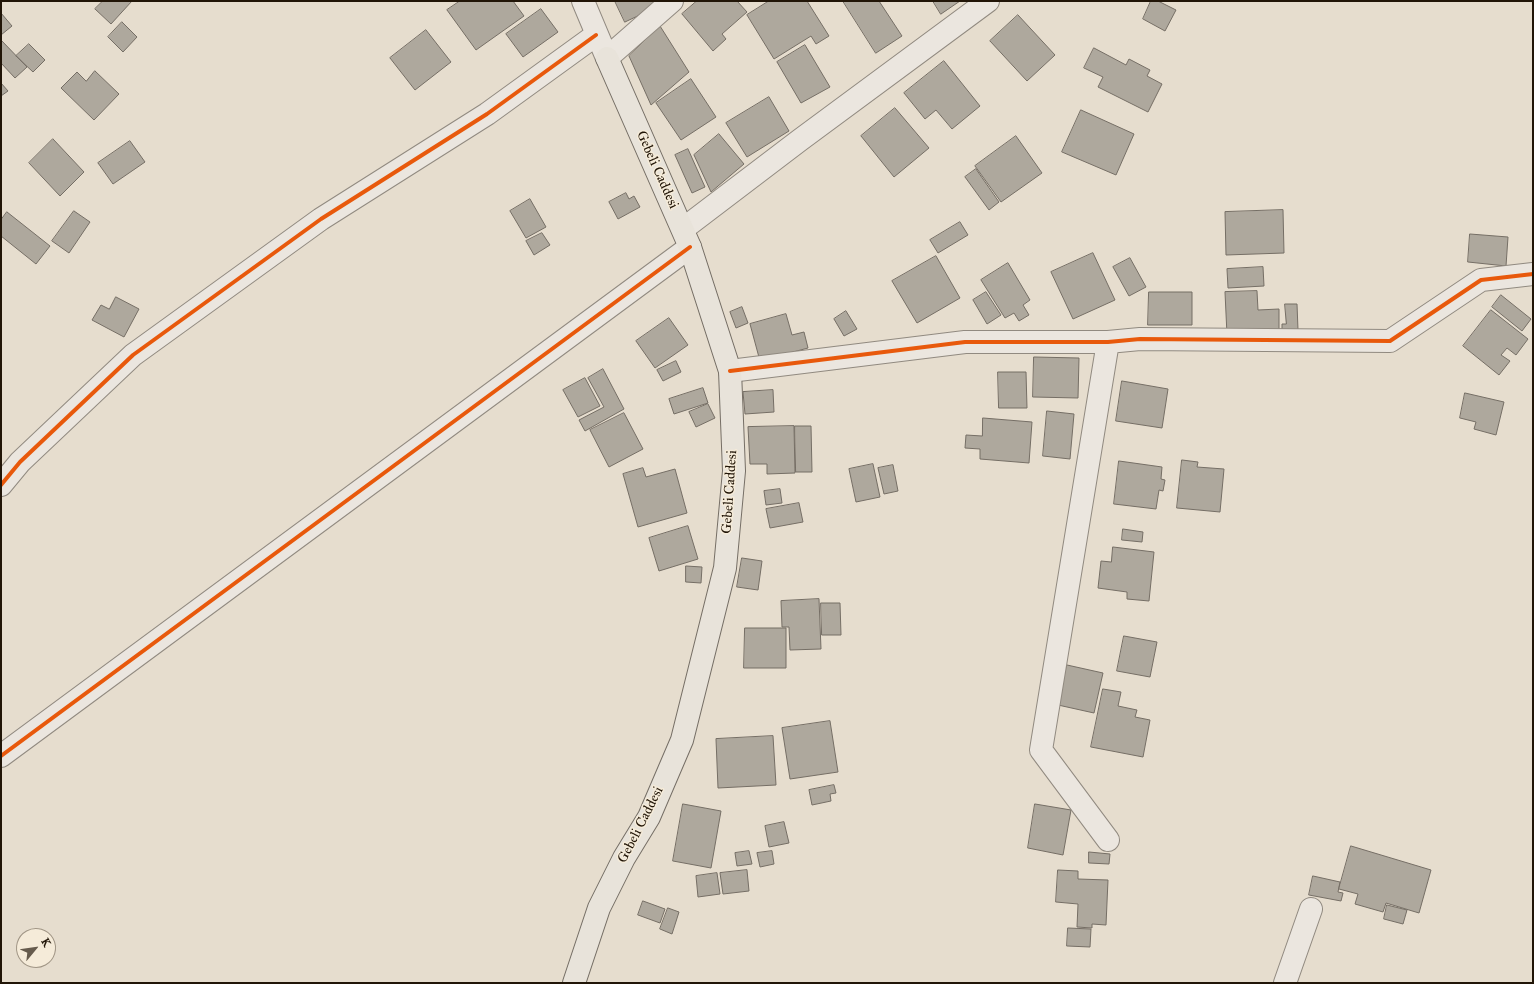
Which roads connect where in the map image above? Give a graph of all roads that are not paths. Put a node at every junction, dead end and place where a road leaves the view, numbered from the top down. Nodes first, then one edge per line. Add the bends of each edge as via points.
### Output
1 (583, 1) edge
2 (672, 1) edge
3 (988, 1) edge
4 (596, 35) junction
5 (607, 58) junction
6 (687, 238) junction
7 (1533, 274) edge
8 (1108, 342) junction
9 (730, 371) junction
10 (1, 485) edge
11 (1, 756) edge
12 (1108, 840) dead end
13 (1311, 909) dead end
14 (574, 983) edge
15 (1285, 983) edge

1 - 4 street, Gebeli Caddesi
2 - 5 street
3 - 6 street via 800,140
4 - 5 street, Gebeli Caddesi
4 - 10 street via 487,114 321,219 133,355 20,462
5 - 6 main road, Gebeli Caddesi
6 - 9 main road, Gebeli Caddesi
6 - 11 street
7 - 8 street via 1481,280 1390,341 1140,339
8 - 9 street via 965,342
8 - 12 street via 1041,750
9 - 14 main road, Gebeli Caddesi via 734,471 725,568 682,740 649,817 624,858 599,908
13 - 15 street

